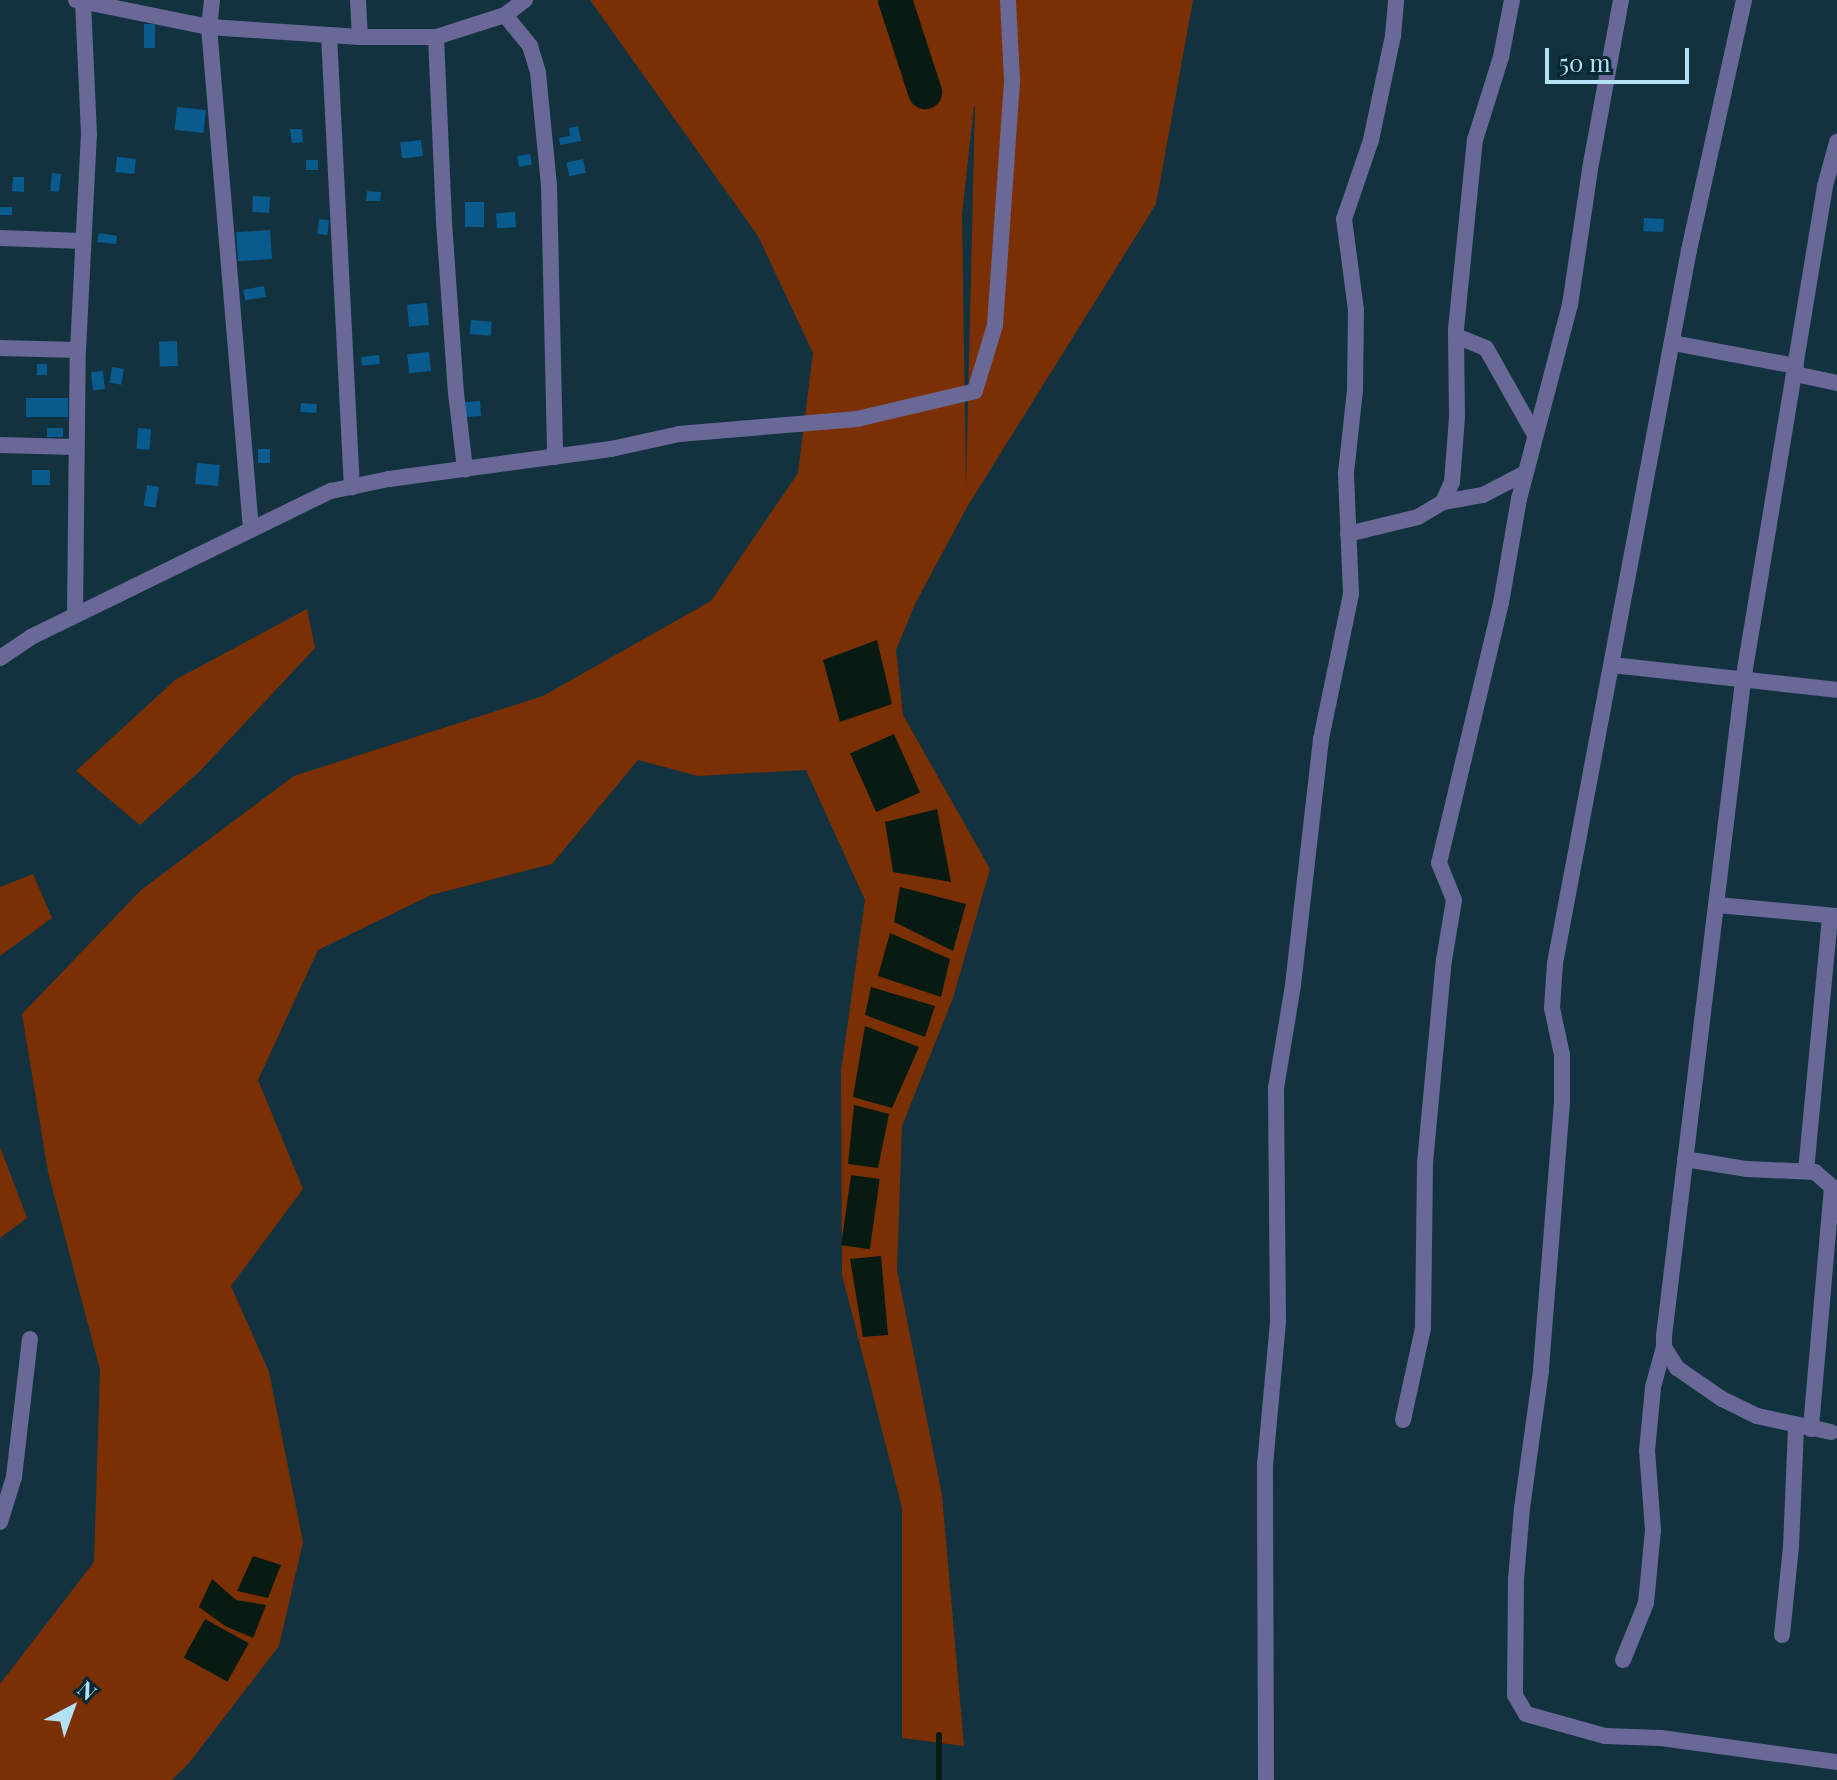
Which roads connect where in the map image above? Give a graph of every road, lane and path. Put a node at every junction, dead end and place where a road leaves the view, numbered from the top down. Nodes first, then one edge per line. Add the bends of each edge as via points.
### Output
1 (76, 0) edge
2 (83, 0) edge
3 (212, 0) edge
4 (358, 0) edge
5 (525, 0) edge
6 (1008, 0) edge
7 (1396, 0) edge
8 (1512, 0) edge
9 (1621, 0) edge
10 (1744, 0) edge
11 (505, 15) junction
12 (209, 27) junction
13 (329, 35) junction
14 (360, 37) junction
15 (436, 37) junction
16 (1837, 142) edge
17 (0, 238) edge
18 (83, 241) junction
19 (1456, 336) junction
20 (1673, 343) junction
21 (0, 348) edge
22 (78, 350) junction
23 (1795, 370) junction
24 (1837, 383) edge
25 (1535, 435) junction
26 (0, 445) edge
27 (75, 447) junction
28 (555, 457) junction
29 (465, 469) junction
30 (1525, 473) junction
31 (352, 487) junction
32 (1443, 502) junction
33 (251, 529) junction
34 (1348, 534) junction
35 (75, 615) junction
36 (0, 658) edge
37 (1612, 665) junction
38 (1743, 681) junction
39 (1837, 690) edge
40 (1717, 905) junction
41 (1834, 916) edge
42 (1685, 1159) junction
43 (1806, 1171) junction
44 (30, 1339) dead end
45 (1664, 1347) junction
46 (1403, 1420) dead end
47 (1803, 1428) junction
48 (1835, 1435) edge
49 (0, 1522) edge
50 (1782, 1635) dead end
51 (1623, 1660) dead end
52 (1837, 1762) edge
53 (1266, 1780) edge

1 - 2 street
2 - 12 street
2 - 18 street via 89,134
3 - 12 street
4 - 14 street
5 - 11 street
6 - 28 street via 1012,80 995,325 975,391 857,419 679,434
7 - 34 street via 1371,140 1344,219 1356,310 1346,473
8 - 19 street via 1475,140
9 - 25 street via 1570,305
10 - 20 street
11 - 15 street
11 - 28 street via 530,46 538,73 549,185
12 - 13 street
12 - 33 street
13 - 14 street
13 - 31 street
14 - 15 street
15 - 29 street via 444,222
16 - 23 street
17 - 18 street
18 - 22 street
19 - 25 street via 1486,348
19 - 32 street via 1452,482
20 - 23 street
20 - 37 street
21 - 22 street
22 - 27 street
23 - 24 street
23 - 38 street
25 - 30 street
26 - 27 street
27 - 35 street
28 - 29 street
29 - 31 street
30 - 32 street via 1483,495
30 - 46 street via 1501,603 1439,863 1454,900 1425,1163 1423,1328
31 - 33 street via 305,501
32 - 34 street via 1418,517
33 - 35 street
34 - 53 street via 1351,594 1321,739 1276,1088 1278,1321 1265,1465
35 - 36 street
37 - 38 street
37 - 52 street via 1553,976 1562,1102 1541,1371 1516,1579 1515,1695 1526,1714 1605,1736 1661,1738
38 - 39 street
38 - 40 street
40 - 41 street
40 - 42 street
41 - 43 street
42 - 43 street
42 - 45 street
43 - 47 street via 1828,1179 1834,1197
44 - 49 street via 17,1461
45 - 47 street via 1677,1368 1722,1399 1757,1416
45 - 51 street via 1653,1387 1647,1451 1653,1530 1646,1603
47 - 48 street
47 - 50 street

